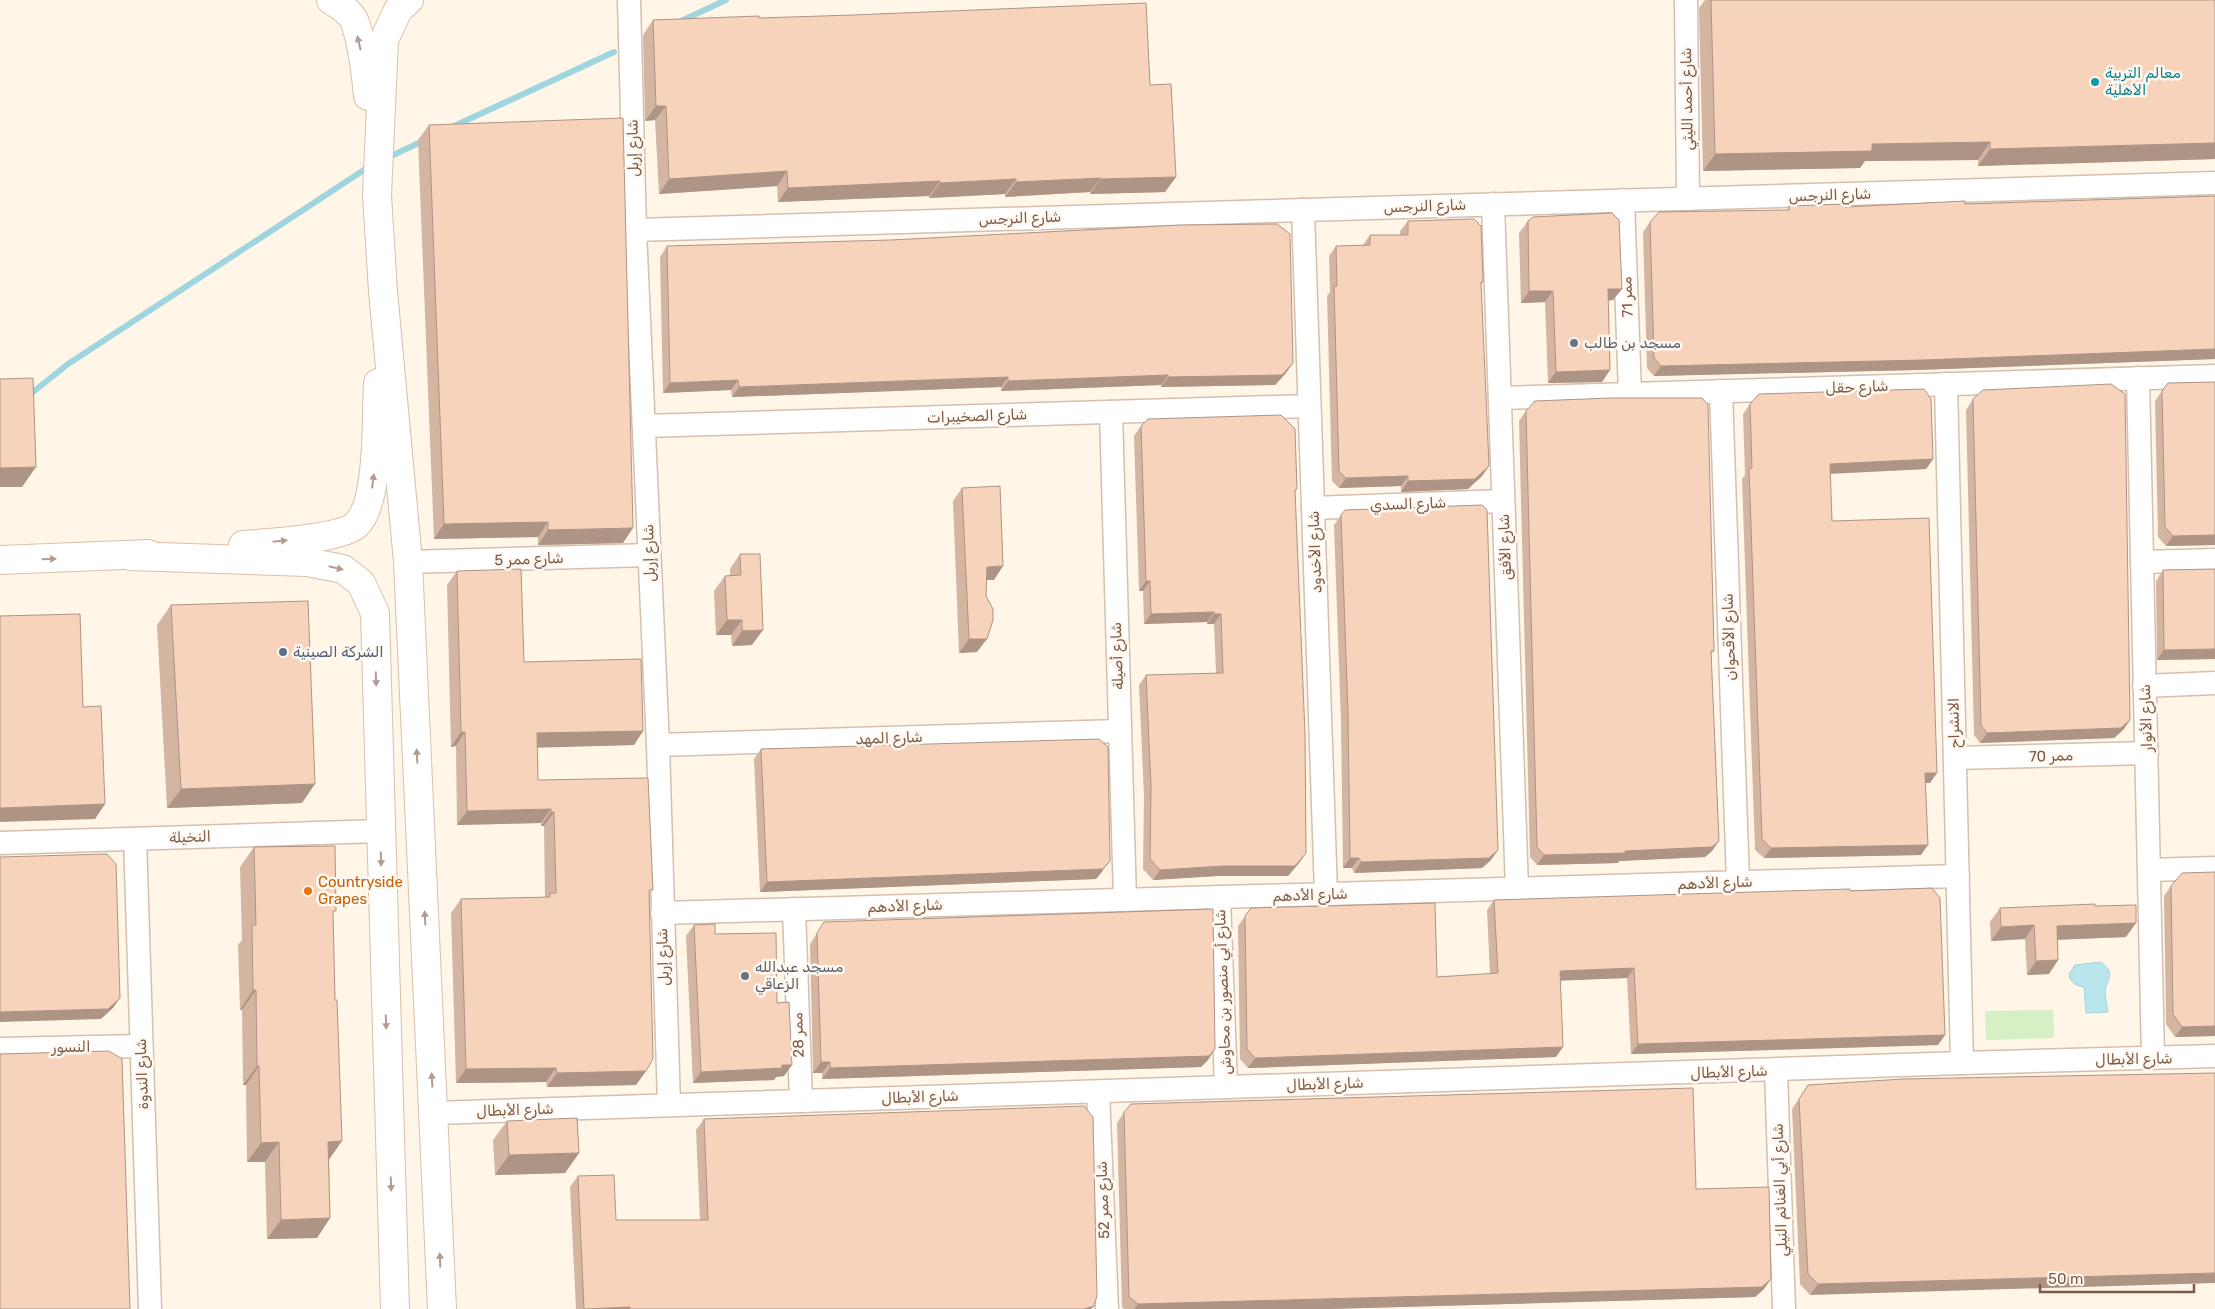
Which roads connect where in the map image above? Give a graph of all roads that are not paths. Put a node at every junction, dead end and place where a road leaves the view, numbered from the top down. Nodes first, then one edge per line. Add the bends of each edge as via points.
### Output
1 (331, 0) edge
2 (629, 0) edge
3 (1686, 0) edge
4 (403, 5) edge
5 (2215, 183) edge
6 (377, 195) junction
7 (1688, 199) junction
8 (1624, 200) junction
9 (1494, 204) junction
10 (1303, 210) junction
11 (635, 230) junction
12 (383, 291) junction
13 (2215, 376) edge
14 (2138, 378) junction
15 (1946, 384) junction
16 (1721, 391) junction
17 (1630, 394) junction
18 (1500, 398) junction
19 (1309, 406) junction
20 (1111, 412) junction
21 (644, 426) junction
22 (1503, 501) junction
23 (1313, 508) junction
24 (649, 555) junction
25 (130, 556) junction
26 (0, 560) edge
27 (2215, 560) edge
28 (408, 562) junction
29 (2142, 562) junction
30 (2215, 683) edge
31 (2144, 686) junction
32 (1120, 731) junction
33 (658, 745) junction
34 (2147, 753) junction
35 (1955, 758) junction
36 (380, 830) junction
37 (135, 839) junction
38 (0, 843) edge
39 (2215, 868) edge
40 (2149, 870) junction
41 (1958, 876) junction
42 (1738, 882) junction
43 (1517, 889) junction
44 (1326, 894) junction
45 (1219, 897) junction
46 (1125, 900) junction
47 (794, 909) junction
48 (662, 913) junction
49 (141, 1046) junction
50 (0, 1049) edge
51 (2215, 1056) edge
52 (2153, 1058) junction
53 (1962, 1063) junction
54 (1776, 1070) junction
55 (1226, 1088) junction
56 (1098, 1092) junction
57 (801, 1101) junction
58 (669, 1105) junction
59 (434, 1113) junction
60 (150, 1309) edge
61 (395, 1309) edge
62 (442, 1309) edge
63 (1107, 1309) edge
64 (1784, 1309) edge

6 -> 1 street via 366,71 354,19
2 - 11 street, شارع إربل
3 - 7 street, شارع أحمد الليثي
4 - 6 street via 384,40
5 - 7 street, شارع النرجس
6 - 12 street
7 - 8 street, شارع النرجس
8 - 9 street, شارع النرجس
8 - 17 street, ممر 71
9 - 10 street, شارع النرجس
9 - 18 street, شارع الأفق
10 - 11 street, شارع النرجس
10 - 19 street, شارع الأخدود
11 - 21 street, شارع إربل
25 -> 12 street via 288,540 337,533 356,525 368,507 373,481
12 - 28 street
13 - 14 street, شارع حقل
14 - 15 street, شارع حقل
14 - 29 street, شارع الأنوار
15 - 16 street, شارع حقل
15 - 35 street, الانشراح
16 - 17 street, شارع حقل
16 - 42 street, شارع الأقحوان
17 - 18 street, شارع حقل
18 - 22 street, شارع الأفق
19 - 20 street, شارع الصخيبرات
19 - 23 street, شارع الأخدود
20 - 21 street, شارع الصخيبرات
20 - 32 street, شارع أصيلة
21 - 24 street, شارع إربل
22 - 23 street, شارع السدي
22 - 43 street, شارع الأفق
23 - 44 street, شارع الأخدود
24 - 28 street, شارع ممر 5
24 - 33 street, شارع إربل
26 -> 25 street
25 -> 36 street via 307,562 343,569 361,582 375,613
27 - 29 street
59 -> 28 street
29 - 31 street, شارع الأنوار
30 - 31 street
31 - 34 street, شارع الأنوار
32 - 33 street, شارع المهد
32 - 46 street, شارع أصيلة
33 - 48 street, شارع إربل
34 - 35 street, ممر 70
34 - 40 street, شارع الأنوار
35 - 41 street, الانشراح
36 - 37 street, النخيلة
36 -> 61 street
37 - 38 street, النخيلة
37 - 49 street, شارع الندوة
39 - 40 street
40 - 52 street, شارع الأنوار
41 - 42 street, شارع الأدهم
41 - 53 street, الانشراح
42 - 43 street, شارع الأدهم
43 - 44 street, شارع الأدهم
44 - 45 street, شارع الأدهم
45 - 46 street, شارع الأدهم
45 - 55 street, شارع أبي منصور بن محاوش
46 - 47 street, شارع الأدهم
47 - 48 street, شارع الأدهم
47 - 57 street, ممر 28
48 - 58 street, شارع إربل
49 - 50 street, النسور
49 - 60 street, شارع الندوة
51 - 52 street, شارع الأبطال
52 - 53 street, شارع الأبطال
53 - 54 street, شارع الأبطال
54 - 55 street, شارع الأبطال
54 - 64 street, شارع أبي الغنائم النيلي
55 - 56 street, شارع الأبطال
56 - 57 street, شارع الأبطال
56 - 63 street, شارع ممر 52
57 - 58 street, شارع الأبطال
58 - 59 street, شارع الأبطال
62 -> 59 street

